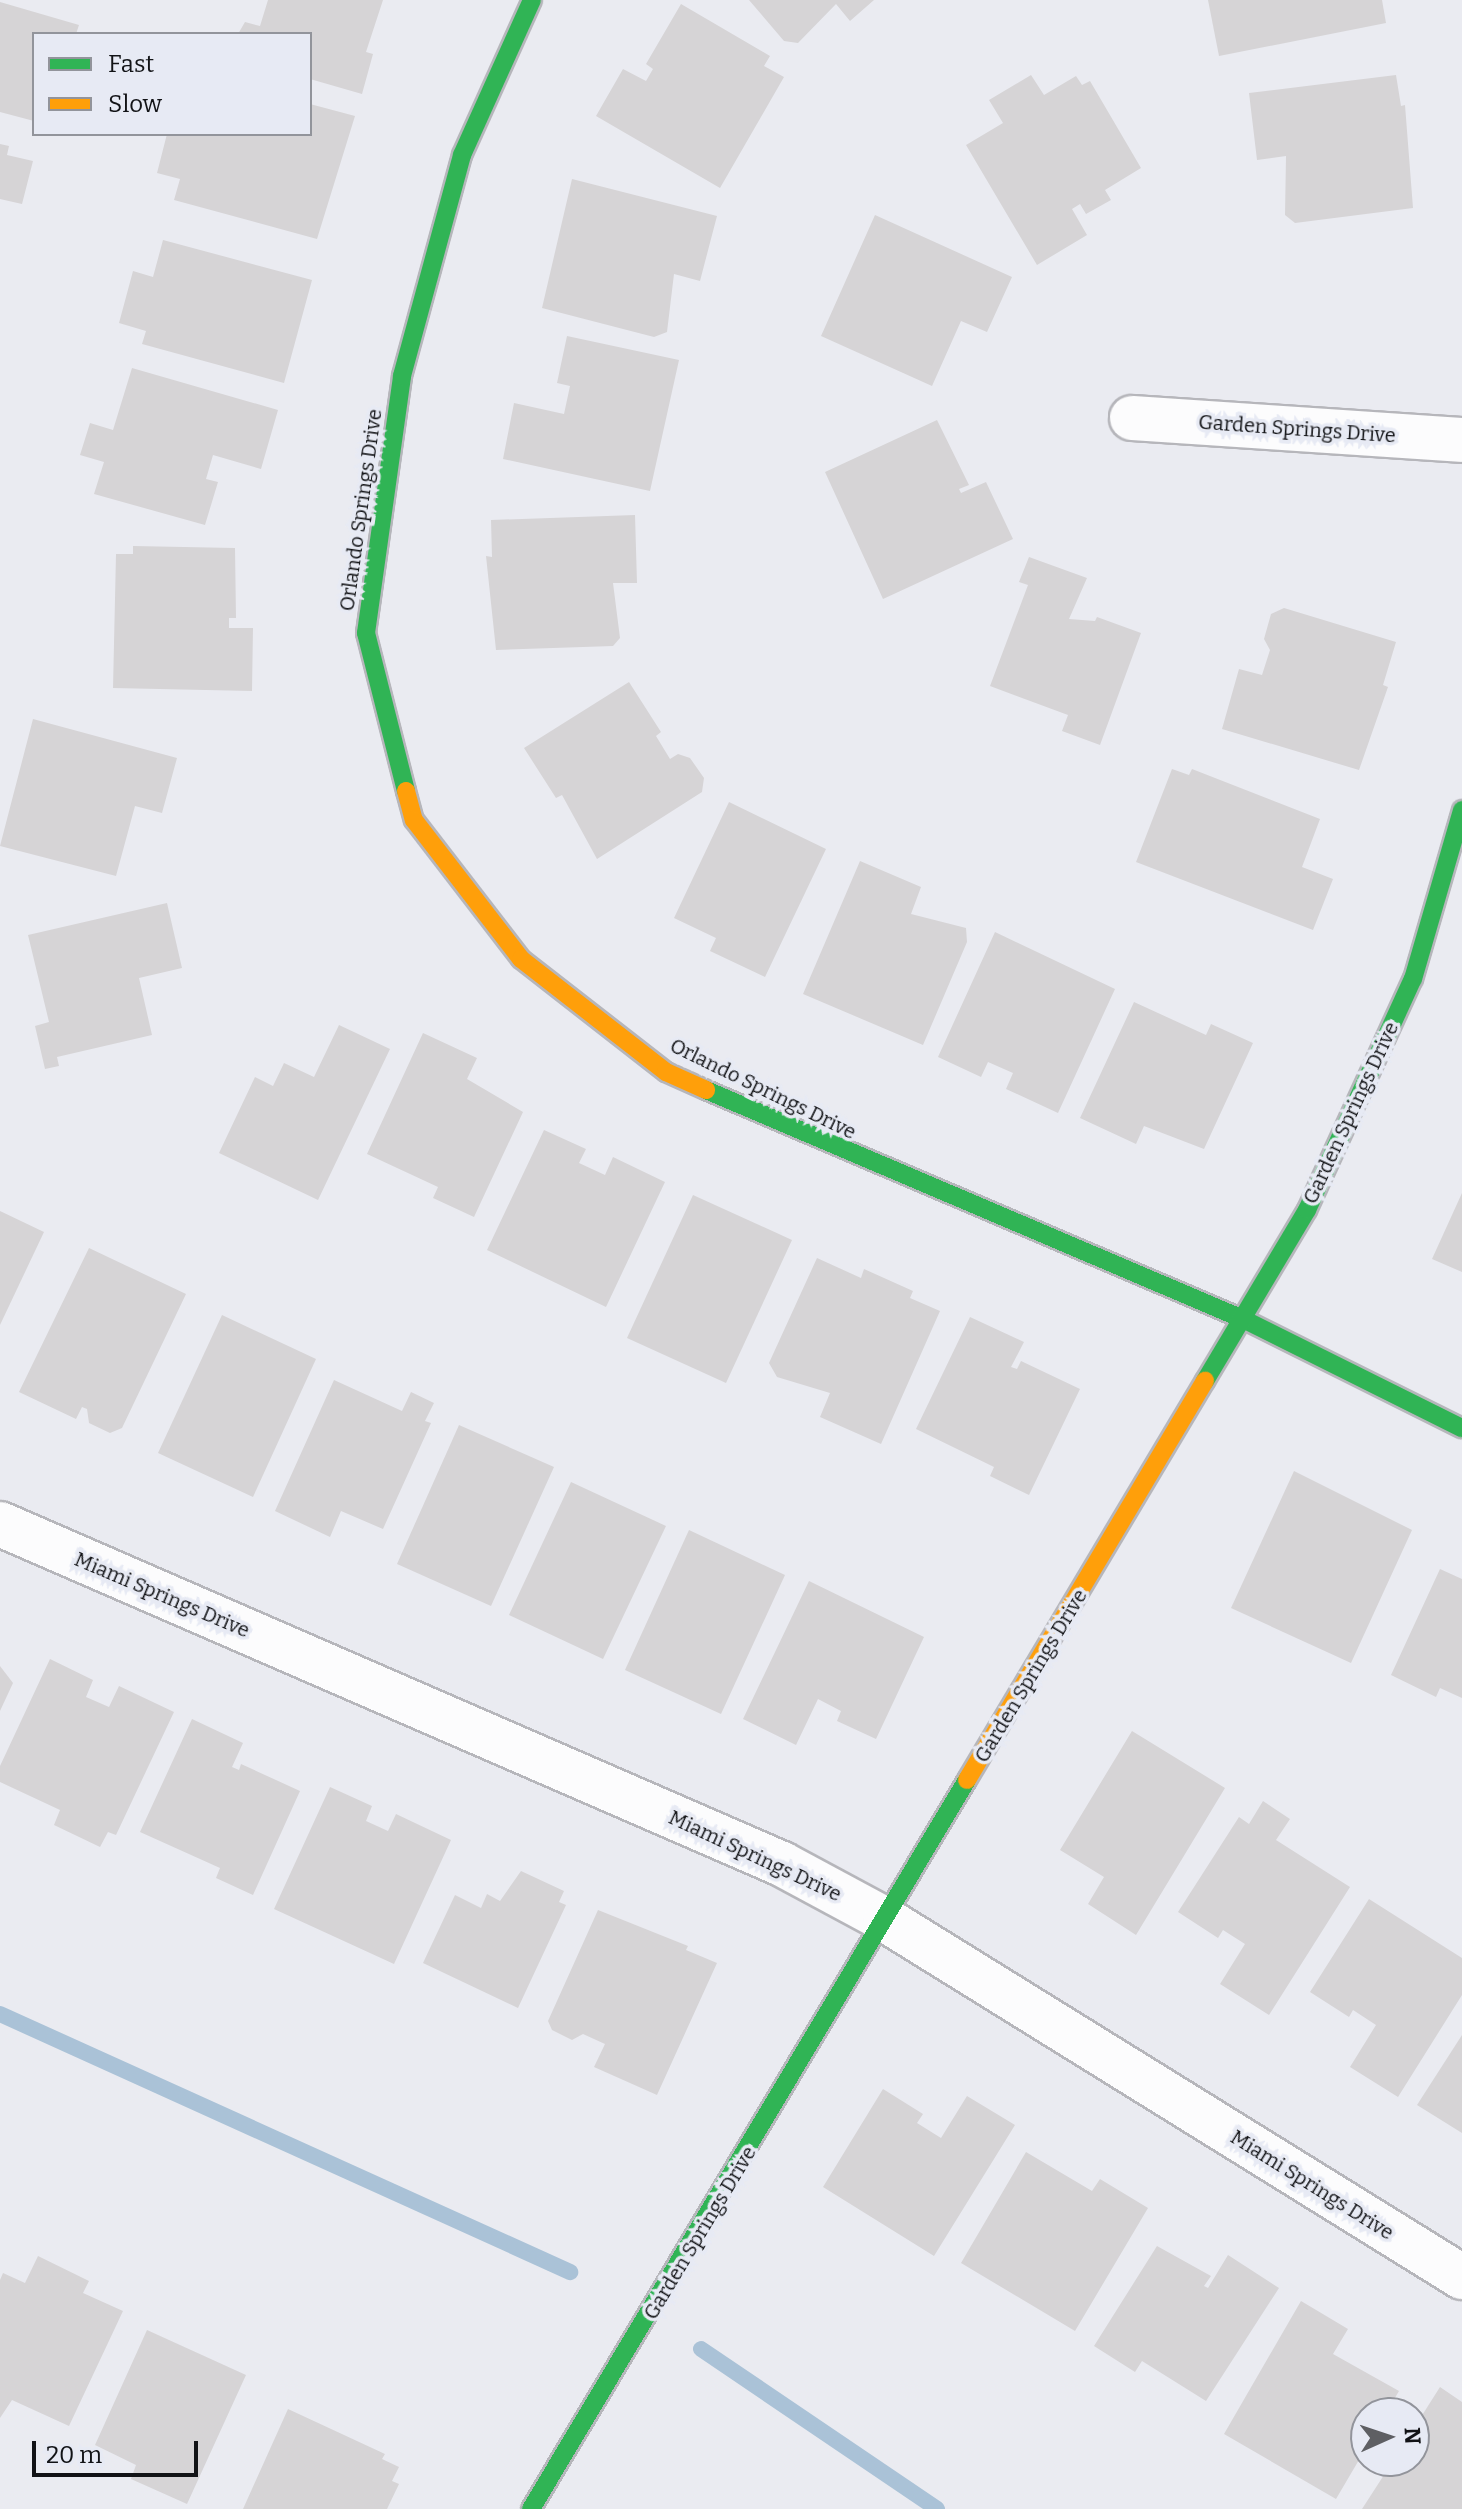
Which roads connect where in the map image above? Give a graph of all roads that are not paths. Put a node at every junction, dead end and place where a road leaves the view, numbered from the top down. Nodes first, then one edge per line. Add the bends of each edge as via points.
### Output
1 (532, 0) edge
2 (1132, 418) dead end
3 (1462, 440) edge
4 (1462, 810) edge
5 (1243, 1319) junction
6 (1462, 1428) edge
7 (0, 1524) edge
8 (886, 1920) junction
9 (1462, 2277) edge
10 (531, 2509) edge

1 - 5 street, Orlando Springs Drive via 462,155 402,376 366,633 414,820 521,959 666,1072 849,1155
2 - 3 street, Garden Springs Drive
4 - 5 street, Garden Springs Drive via 1413,979 1307,1210
5 - 6 street, Orlando Springs Drive
5 - 8 street, Garden Springs Drive
7 - 8 street, Miami Springs Drive via 782,1864
8 - 9 street, Miami Springs Drive
8 - 10 street, Garden Springs Drive

